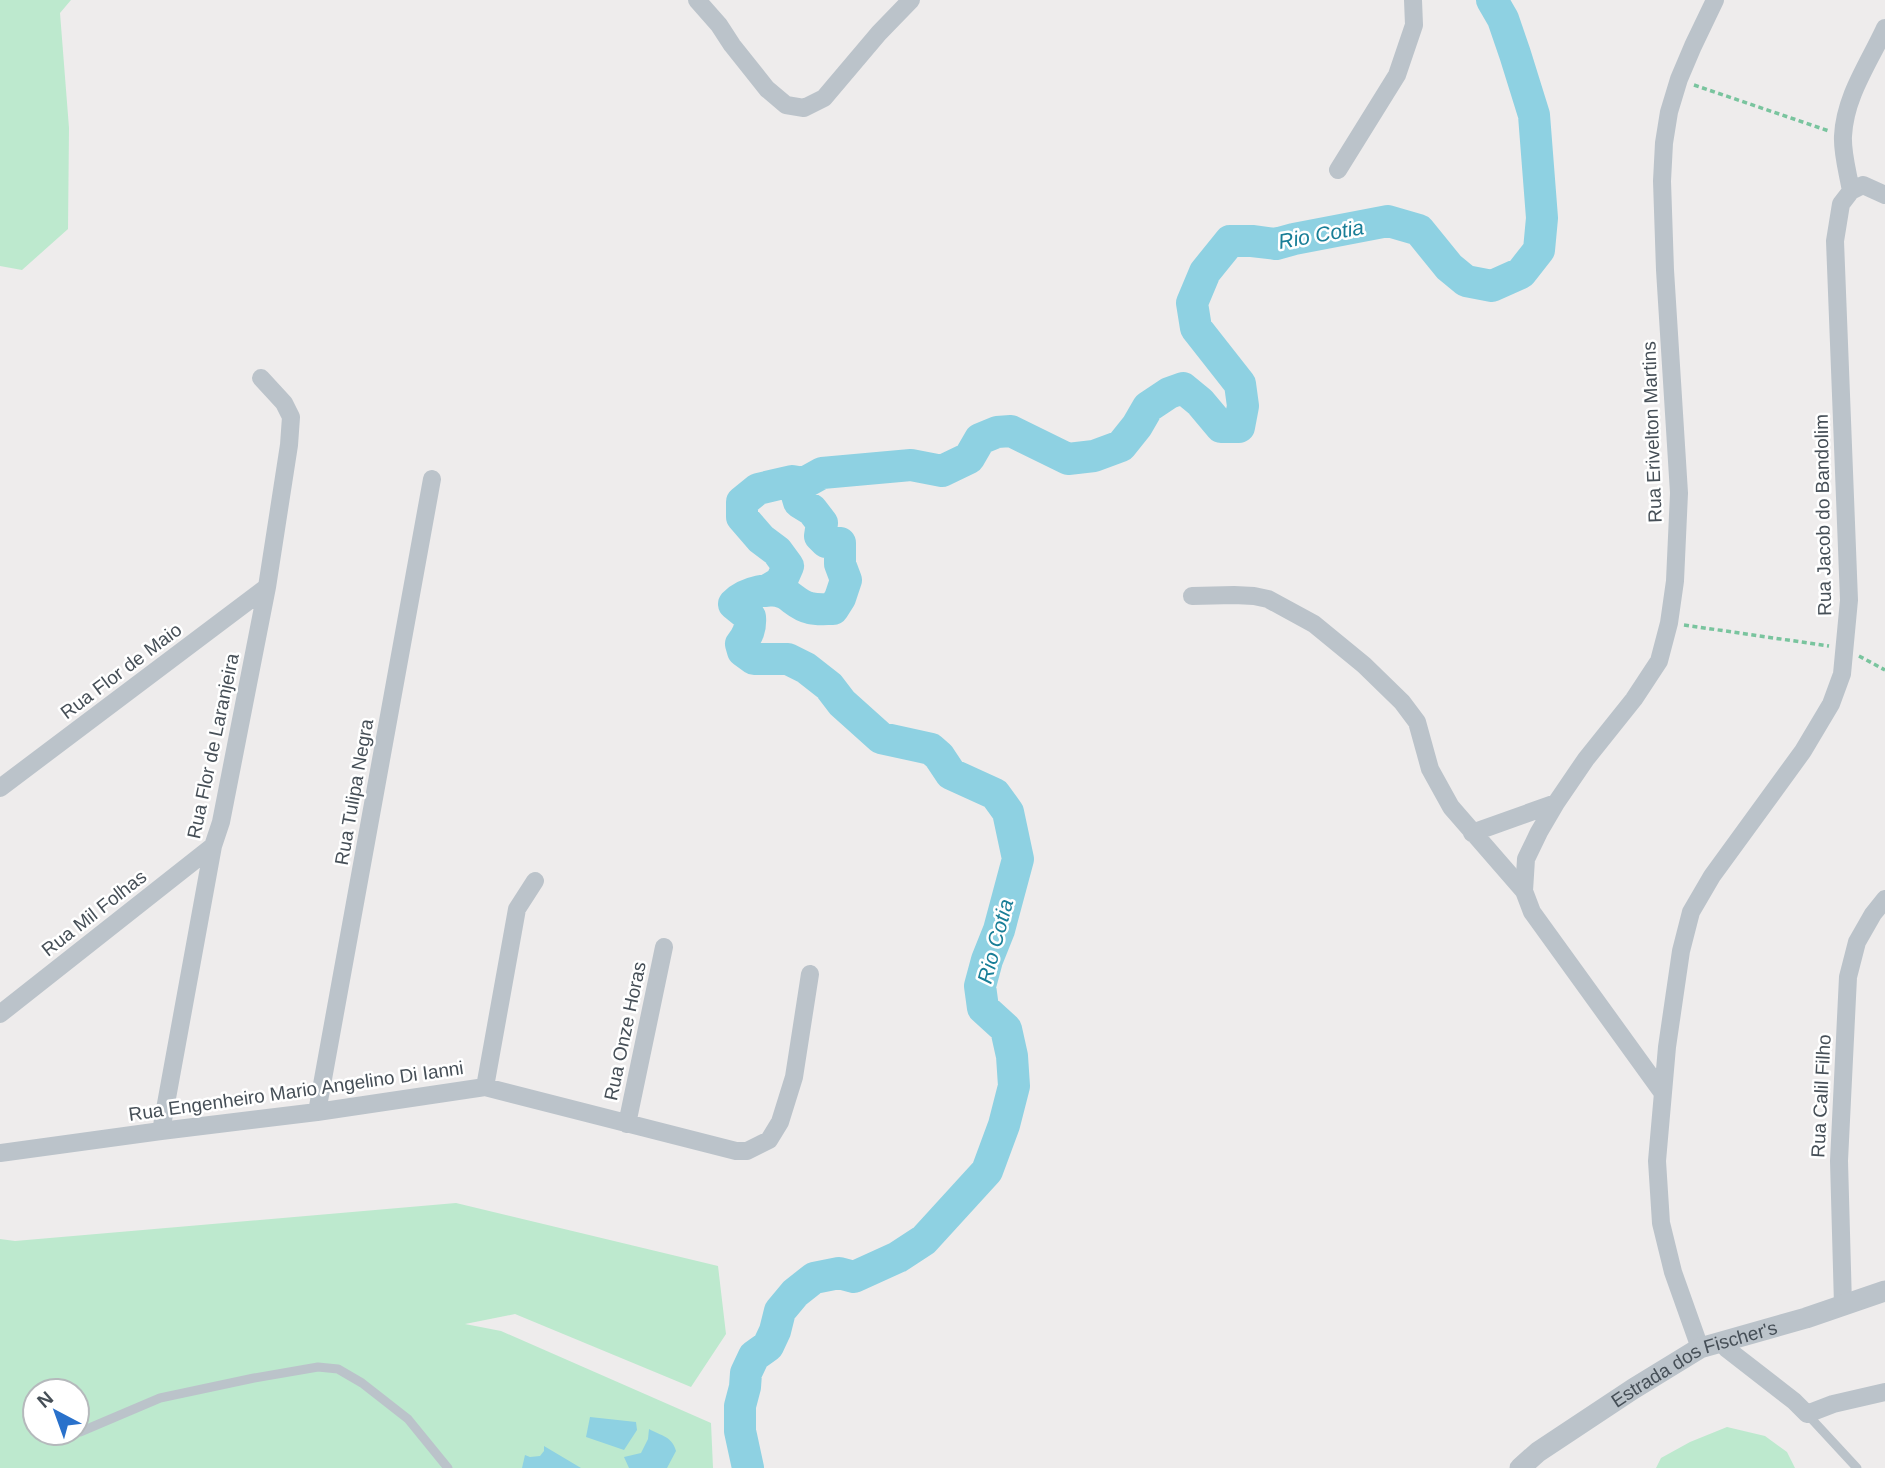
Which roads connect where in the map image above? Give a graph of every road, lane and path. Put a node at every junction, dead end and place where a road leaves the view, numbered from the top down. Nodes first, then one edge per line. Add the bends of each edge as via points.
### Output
1 (697, 0) edge
2 (911, 0) edge
3 (1413, 0) edge
4 (1715, 0) edge
5 (1885, 28) edge
6 (1679, 79) junction
7 (1843, 136) junction
8 (1338, 170) dead end
9 (1851, 191) junction
10 (1885, 195) edge
11 (261, 378) dead end
12 (432, 479) dead end
13 (267, 587) junction
14 (1192, 596) dead end
15 (1669, 623) junction
16 (1844, 648) junction
17 (1885, 670) edge
18 (0, 788) edge
19 (1556, 803) junction
20 (1472, 833) junction
21 (213, 846) junction
22 (535, 881) dead end
23 (1524, 891) junction
24 (1885, 900) edge
25 (664, 947) dead end
26 (810, 974) dead end
27 (0, 1014) edge
28 (485, 1087) junction
29 (1662, 1092) junction
30 (317, 1112) junction
31 (627, 1124) junction
32 (161, 1131) junction
33 (0, 1153) edge
34 (1885, 1291) edge
35 (1843, 1305) junction
36 (1721, 1342) junction
37 (1700, 1348) junction
38 (1885, 1392) edge
39 (1807, 1414) junction
40 (91, 1427) edge
41 (448, 1468) edge
42 (1520, 1468) edge
43 (1857, 1468) edge

1 - 2 street via 767,89 786,105 804,108 824,98
3 - 8 street via 1414,25 1397,75
4 - 6 street, Rua Erivelton Martins
5 - 7 street via 1857,83
6 - 7 path
6 - 15 street, Rua Erivelton Martins via 1664,143 1662,181 1679,493
7 - 9 street
9 - 10 street via 1863,185
9 - 16 street, Rua Jacob do Bandolim via 1841,204 1835,241 1849,588
11 - 13 street, Rua Flor de Laranjeira via 291,417
12 - 30 street, Rua Tulipa Negra
13 - 18 street, Rua Flor de Maio
13 - 21 street, Rua Flor de Laranjeira
14 - 20 street via 1268,599 1338,642 1418,722 1430,769
15 - 16 path
15 - 19 street, Rua Erivelton Martins via 1658,661
16 - 17 path
16 - 29 street, Rua Jacob do Bandolim via 1842,674 1831,704 1691,912 1681,951
19 - 20 street
19 - 23 street, Rua Erivelton Martins via 1526,859
20 - 23 street
21 - 27 street, Rua Mil Folhas
21 - 32 street, Rua Flor de Laranjeira
22 - 28 street via 517,909
23 - 29 street via 1532,912
24 - 35 street, Rua Calil Filho via 1857,942 1848,977 1839,1161
25 - 31 street, Rua Onze Horas
26 - 31 street, Rua Engenheiro Mario Angelino Di Ianni via 794,1077 780,1122 769,1140 736,1151
28 - 30 street, Rua Engenheiro Mario Angelino Di Ianni
28 - 31 street, Rua Engenheiro Mario Angelino Di Ianni
29 - 37 street, Rua Jacob do Bandolim via 1657,1161 1661,1223
30 - 32 street, Rua Engenheiro Mario Angelino Di Ianni
32 - 33 street, Rua Engenheiro Mario Angelino Di Ianni
34 - 35 street, Estrada dos Fischer's
35 - 36 street, Estrada dos Fischer's
36 - 37 street, Estrada dos Fischer's
36 - 39 street
37 - 42 street, Estrada dos Fischer's
38 - 39 street
39 - 43 lane
40 - 41 lane via 160,1398 286,1371 338,1369 408,1419

